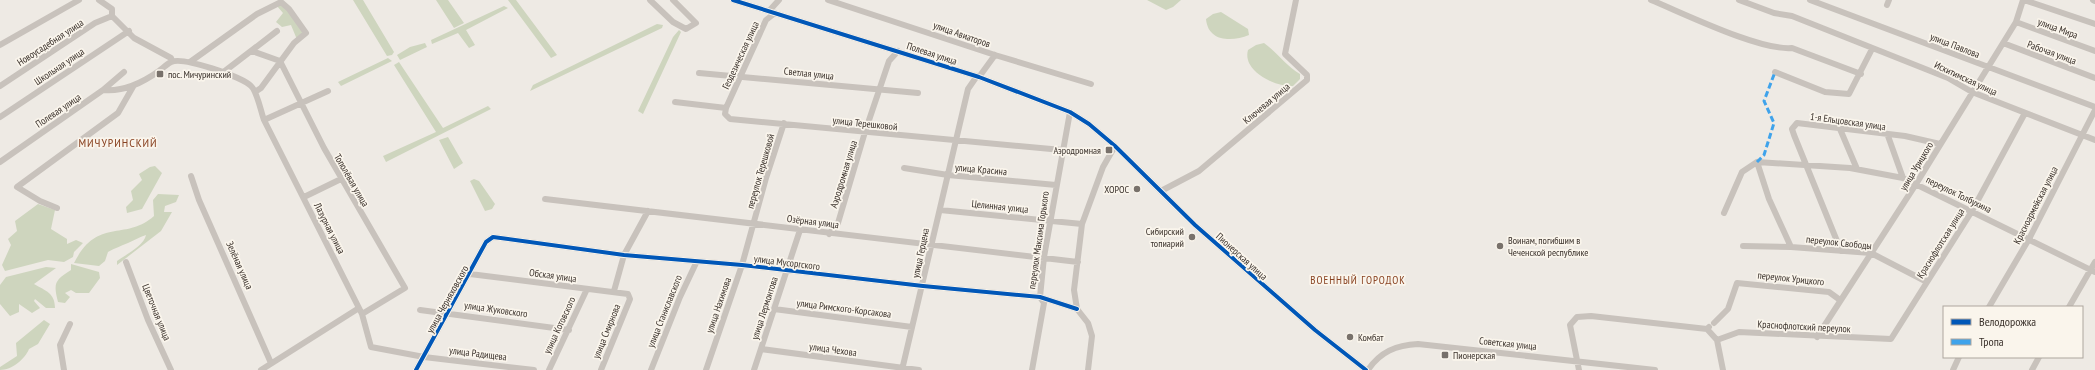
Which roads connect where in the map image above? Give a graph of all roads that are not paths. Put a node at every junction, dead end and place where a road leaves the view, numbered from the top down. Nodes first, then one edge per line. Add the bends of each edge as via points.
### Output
1 (78, 0) edge
2 (99, 0) edge
3 (650, 0) edge
4 (673, 0) edge
5 (736, 0) edge
6 (779, 0) edge
7 (828, 0) edge
8 (1296, 0) edge
9 (1651, 0) edge
10 (1739, 0) edge
11 (1810, 0) edge
12 (2024, 0) edge
13 (769, 11) junction
14 (775, 13) junction
15 (112, 16) junction
16 (2016, 22) junction
17 (2095, 24) edge
18 (277, 31) dead end
19 (129, 32) junction
20 (2003, 43) junction
21 (0, 45) edge
22 (1872, 49) junction
23 (252, 51) junction
24 (898, 51) junction
25 (2095, 51) edge
26 (995, 55) junction
27 (172, 61) junction
28 (280, 61) junction
29 (190, 62) junction
30 (1988, 67) junction
31 (124, 72) dead end
32 (1775, 72) dead end
33 (699, 73) dead end
34 (221, 74) junction
35 (1861, 74) junction
36 (740, 76) junction
37 (978, 77) junction
38 (2095, 78) edge
39 (1091, 84) dead end
40 (134, 85) junction
41 (0, 86) edge
42 (103, 90) junction
43 (880, 90) junction
44 (328, 91) dead end
45 (255, 92) junction
46 (1972, 92) junction
47 (918, 93) dead end
48 (675, 102) dead end
49 (300, 104) junction
50 (726, 108) junction
51 (2095, 109) edge
52 (1070, 112) junction
53 (2025, 113) junction
54 (0, 117) edge
55 (264, 120) junction
56 (784, 123) junction
57 (1840, 129) junction
58 (865, 132) junction
59 (2082, 135) junction
60 (1888, 136) junction
61 (956, 140) junction
62 (2095, 140) edge
63 (1940, 144) junction
64 (1115, 146) junction
65 (1062, 150) junction
66 (0, 162) edge
67 (1757, 162) junction
68 (1808, 166) junction
69 (904, 168) dead end
70 (1857, 169) junction
71 (948, 175) junction
72 (192, 176) dead end
73 (1903, 178) junction
74 (341, 179) junction
75 (1916, 184) junction
76 (1056, 185) junction
77 (1161, 192) junction
78 (304, 197) junction
79 (545, 199) dead end
80 (58, 208) dead end
81 (940, 210) junction
82 (648, 211) junction
83 (1972, 211) junction
84 (1724, 213) dead end
85 (1050, 221) junction
86 (754, 223) junction
87 (1082, 224) junction
88 (800, 230) junction
89 (829, 234) junction
90 (493, 237) joint
91 (2029, 239) junction
92 (932, 246) junction
93 (1743, 246) dead end
94 (1791, 247) junction
95 (1841, 251) junction
96 (1870, 254) junction
97 (624, 255) junction
98 (1044, 257) junction
99 (697, 261) junction
100 (126, 262) dead end
101 (1078, 262) junction
102 (2095, 262) edge
103 (742, 265) junction
104 (787, 271) junction
105 (2093, 271) edge
106 (470, 274) junction
107 (1927, 282) junction
108 (923, 286) junction
109 (587, 289) junction
110 (614, 291) junction
111 (1040, 297) junction
112 (630, 299) joint
113 (1840, 300) junction
114 (1990, 306) edge
115 (2070, 306) edge
116 (774, 309) junction
117 (1077, 309) junction
118 (420, 310) dead end
119 (360, 311) junction
120 (449, 313) junction
121 (70, 324) dead end
122 (1710, 326) junction
123 (912, 327) junction
124 (569, 330) junction
125 (1817, 337) junction
126 (1891, 339) joint
127 (1717, 340) junction
128 (371, 347) joint
129 (761, 349) junction
130 (424, 357) junction
131 (1959, 358) edge
132 (2038, 358) edge
133 (1576, 360) junction
134 (271, 363) junction
135 (902, 369) edge
136 (64, 370) edge
137 (170, 370) edge
138 (261, 370) edge
139 (416, 370) edge
140 (534, 370) edge
141 (549, 370) edge
142 (601, 370) edge
143 (651, 370) edge
144 (706, 370) edge
145 (754, 370) edge
146 (919, 370) edge
147 (1032, 370) edge
148 (1088, 370) edge
149 (1367, 370) edge
150 (1579, 370) edge
151 (1656, 370) edge
152 (1723, 370) edge
153 (1953, 370) edge
154 (2032, 370) edge

1 - 21 street
2 - 15 street via 112,9
3 - 4 street via 673,22 686,29 696,22
5 - 13 street, Полевая улица
6 - 13 street
7 - 26 street, улица Авиаторов
8 - 77 street, Ключевая улица via 1284,54 1307,75 1307,80 1199,171
9 - 35 street via 1737,35 1781,49 1792,48
10 - 22 street, Искитимская улица via 1774,13 1792,16
11 - 30 street, улица Павлова
12 - 16 street, улица Урицкого
12 - 17 street
13 - 14 street, Полевая улица
14 - 24 street, Полевая улица
14 - 36 street, Геодезическая улица via 766,20
15 - 19 street
15 - 41 street, Новоусадебная улица via 95,23
16 - 20 street, улица Урицкого
16 - 25 street, улица Мира
18 - 23 street
19 - 27 street via 134,38 171,58
19 - 54 street, Школьная улица
20 - 30 street, улица Урицкого
20 - 38 street, Рабочая улица
22 - 35 street
22 - 46 street, Искитимская улица via 1948,78
23 - 28 street
23 - 34 street
24 - 37 street, Полевая улица
24 - 43 street, Аэродромная улица via 889,61
26 - 37 street, улица Герцена
26 - 39 street, улица Авиаторов
27 - 29 street
27 - 40 street
28 - 29 street via 306,33 281,2 245,20
28 - 45 street via 261,88
28 - 49 street, Тополёвая улица
29 - 34 street
30 - 46 street, улица Урицкого
30 - 51 street, улица Павлова
31 - 42 street, Полевая улица
32 - 35 street via 1825,92 1849,94
33 - 36 street, Светлая улица
34 - 45 street via 243,80
36 - 43 street, Светлая улица
36 - 50 street, Геодезическая улица
37 - 52 street, Полевая улица
37 - 61 street, улица Герцена via 968,89
40 - 42 street via 116,91
40 - 80 street via 118,113 17,187
42 - 66 street, Полевая улица
43 - 47 street, Светлая улица
43 - 58 street, Аэродромная улица
44 - 49 street
45 - 55 street, Лазурная улица
46 - 53 street, Искитимская улица
46 - 63 street, улица Урицкого
48 - 50 street
49 - 55 street
49 - 74 street, Тополёвая улица
50 - 56 street, улица Терешковой via 725,114 730,119
51 - 59 street, Красноармейская улица
52 - 64 street, Полевая улица
52 - 65 street, переулок Максима Горького
53 - 59 street, Искитимская улица
53 - 83 street, Краснофлотская улица
55 - 78 street, Лазурная улица
56 - 58 street, улица Терешковой
56 - 86 street, переулок Терешковой
57 - 60 street, 1-я Ельцовская улица
57 - 68 street, 1-я Ельцовская улица via 1797,123 1792,129
57 - 70 street
58 - 61 street, улица Терешковой
58 - 89 street, Аэродромная улица via 838,223
59 - 62 street, Искитимская улица
59 - 91 street, Красноармейская улица
60 - 63 street, 1-я Ельцовская улица via 1921,139
60 - 73 street
61 - 65 street, улица Терешковой
61 - 71 street, улица Герцена
63 - 75 street, улица Урицкого
64 - 77 street, Пионерская улица
64 - 87 street via 1103,167
65 - 76 street, переулок Максима Горького
67 - 68 street, переулок Толбухина
67 - 84 street via 1742,172
67 - 94 street via 1769,199
68 - 70 street, переулок Толбухина
68 - 95 street, 1-я Ельцовская улица
69 - 71 street, улица Красина
70 - 73 street, переулок Толбухина via 1880,171
71 - 76 street, улица Красина
71 - 81 street, улица Герцена
72 - 134 street, Зелёная улица via 199,200
73 - 75 street, переулок Толбухина
74 - 78 street
74 - 119 street, Тополёвая улица via 405,288
75 - 83 street, переулок Толбухина
75 - 96 street, улица Урицкого
76 - 85 street, переулок Максима Горького
77 - 149 street, Пионерская улица via 1264,287
78 - 119 street, Лазурная улица
79 - 82 street, Озёрная улица
81 - 85 street, Целинная улица
81 - 92 street, улица Герцена
82 - 86 street, Озёрная улица
82 - 97 street
83 - 91 street, переулок Толбухина
83 - 107 street, Краснофлотская улица
85 - 87 street, Целинная улица
85 - 98 street, переулок Максима Горького
86 - 88 street, Озёрная улица
86 - 103 street, улица Нахимова
87 - 101 street
88 - 89 street, Озёрная улица
88 - 104 street, улица Лермонтова
89 - 92 street, Озёрная улица
90 - 97 street, улица Мусоргского
90 - 106 street, улица Черняховского via 486,242
91 - 105 street, переулок Толбухина
91 - 114 street, Красноармейская улица
92 - 98 street, Озёрная улица
92 - 108 street, улица Герцена
93 - 94 street, переулок Свободы
94 - 95 street, переулок Свободы
95 - 96 street, переулок Свободы
96 - 107 street, переулок Свободы
96 - 113 street, улица Урицкого
97 - 99 street, улица Мусоргского
97 - 110 street
98 - 101 street, Озёрная улица
98 - 111 street, переулок Максима Горького
99 - 103 street, улица Мусоргского
99 - 143 street, улица Станиславского
100 - 137 street, Цветочная улица
101 - 117 street via 1074,290
102 - 105 street
103 - 104 street, улица Мусоргского
103 - 144 street, улица Нахимова
104 - 108 street, улица Мусоргского
104 - 116 street, улица Лермонтова
105 - 115 street
106 - 109 street, Обская улица
106 - 120 street, улица Черняховского
107 - 126 street, Краснофлотская улица
108 - 111 street, улица Мусоргского
108 - 123 street, улица Герцена
109 - 110 street, Обская улица
109 - 124 street, улица Котовского
110 - 112 street, Обская улица via 628,294
111 - 117 street, улица Мусоргского
111 - 147 street, переулок Максима Горького via 1044,302
112 - 142 street, улица Смирнова
113 - 122 street, переулок Урицкого via 1829,292 1737,283 1728,309
113 - 125 street, улица Урицкого
116 - 123 street, улица Римского-Корсакова
116 - 129 street, улица Лермонтова
117 - 148 street via 1088,323 1092,336
118 - 120 street, улица Жуковского
119 - 128 street, Лазурная улица
119 - 134 street
120 - 124 street, улица Жуковского
120 - 130 street, улица Черняховского
121 - 136 street via 60,346
122 - 127 street
122 - 133 street via 1577,317 1570,324
123 - 135 street, улица Герцена
124 - 141 street, улица Котовского
125 - 126 street, Краснофлотский переулок
125 - 127 street, Краснофлотский переулок via 1739,332
127 - 152 street
128 - 130 street, улица Радищева
129 - 135 street, улица Чехова
129 - 145 street, улица Лермонтова
130 - 139 street, улица Черняховского
130 - 140 street, улица Радищева
131 - 153 street
132 - 154 street
133 - 149 street, Советская улица via 1409,344 1382,353
133 - 150 street
133 - 151 street, Советская улица
134 - 138 street
135 - 146 street, улица Чехова

